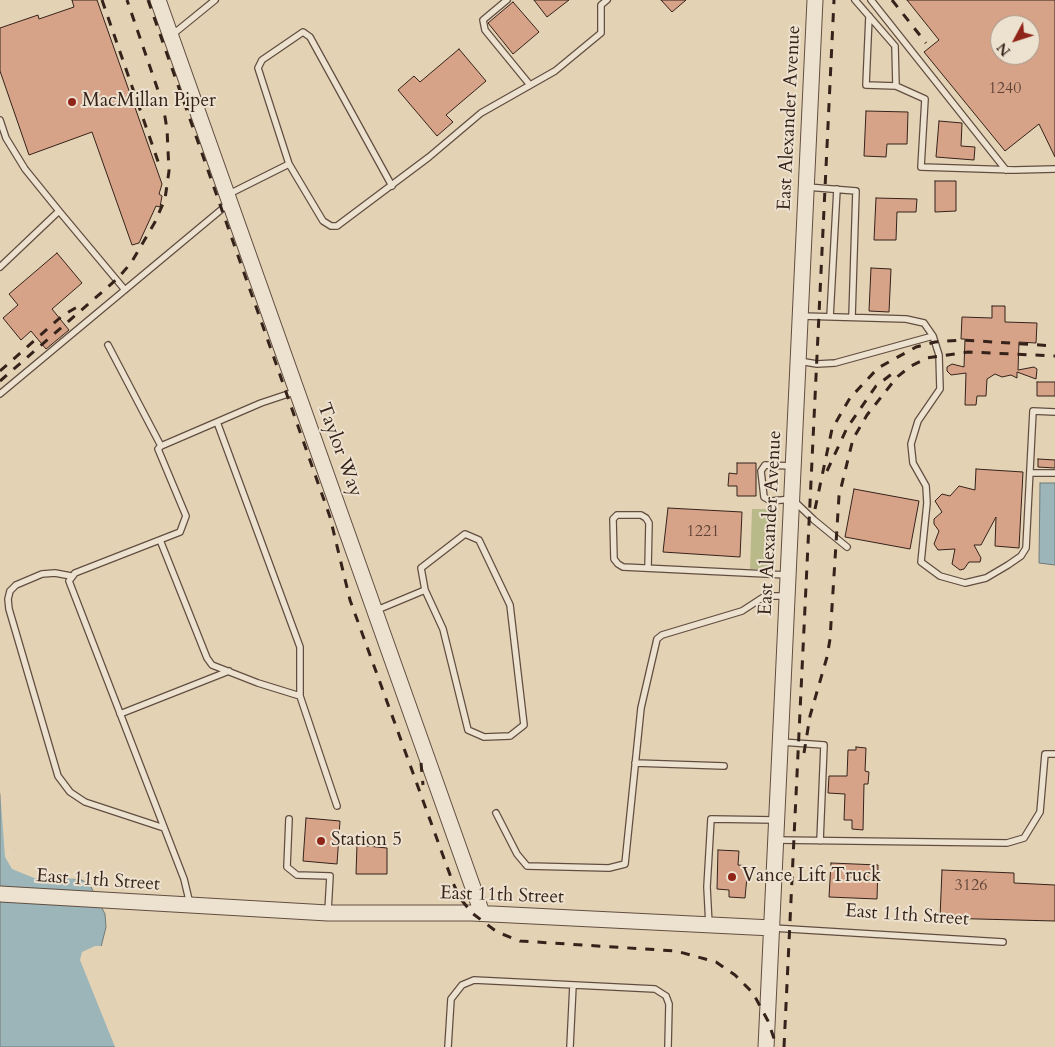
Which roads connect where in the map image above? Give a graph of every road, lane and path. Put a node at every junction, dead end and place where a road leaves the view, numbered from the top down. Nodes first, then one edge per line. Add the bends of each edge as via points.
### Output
1 (158, 0) edge
2 (215, 0) edge
3 (507, 0) edge
4 (607, 0) edge
5 (815, 0) edge
6 (855, 0) edge
7 (871, 0) edge
8 (869, 16) junction
9 (170, 37) junction
10 (530, 85) junction
11 (896, 86) junction
12 (0, 120) edge
13 (289, 164) junction
14 (1055, 169) edge
15 (1006, 170) junction
16 (392, 186) junction
17 (807, 187) junction
18 (836, 189) junction
19 (228, 199) junction
20 (59, 212) junction
21 (0, 267) edge
22 (126, 290) junction
23 (801, 316) junction
24 (830, 317) junction
25 (852, 317) junction
26 (933, 336) junction
27 (108, 345) dead end
28 (799, 361) junction
29 (296, 391) junction
30 (0, 394) edge
31 (1055, 412) edge
32 (217, 422) junction
33 (161, 446) junction
34 (794, 466) junction
35 (1030, 473) junction
36 (1055, 473) edge
37 (792, 499) junction
38 (160, 540) junction
39 (847, 547) dead end
40 (648, 568) junction
41 (789, 575) junction
42 (71, 576) junction
43 (424, 590) junction
44 (788, 596) junction
45 (375, 610) junction
46 (229, 671) junction
47 (300, 696) junction
48 (120, 714) junction
49 (781, 742) junction
50 (1055, 754) edge
51 (636, 763) junction
52 (724, 766) dead end
53 (337, 806) dead end
54 (496, 812) dead end
55 (289, 819) dead end
56 (777, 820) junction
57 (164, 828) junction
58 (776, 840) junction
59 (820, 841) junction
60 (0, 894) edge
61 (191, 906) junction
62 (328, 913) junction
63 (482, 913) junction
64 (709, 925) junction
65 (772, 928) junction
66 (1003, 942) dead end
67 (574, 985) junction
68 (448, 1047) edge
69 (570, 1047) edge
70 (668, 1047) edge
71 (766, 1047) edge

1 - 9 street, Taylor Way
2 - 9 lane
3 - 10 lane via 483,20 485,30
4 - 10 lane via 601,5 601,33 555,71
5 - 17 street, East Alexander Avenue
6 - 8 lane
7 - 15 lane
8 - 11 lane via 895,46
8 - 11 lane via 866,85
9 - 19 street, Taylor Way
10 - 16 lane via 481,113
11 - 15 lane via 925,99 921,167
12 - 20 lane via 6,138 25,169
13 - 16 lane via 323,221 330,226 336,226
13 - 16 lane via 258,68 262,60 302,32 310,37
13 - 19 lane
14 - 15 lane
17 - 18 lane
17 - 23 street, East Alexander Avenue
18 - 24 lane
18 - 25 lane via 856,191
19 - 22 lane
19 - 29 street, Taylor Way
20 - 21 lane
20 - 22 lane
22 - 30 lane
23 - 24 lane
23 - 28 street, East Alexander Avenue
24 - 25 lane
25 - 26 lane via 924,323
26 - 28 lane via 835,363
26 - 35 lane via 939,356 940,389 918,421 911,444 913,464 926,486 921,562 940,576 965,583 986,578 1021,556 1026,548
27 - 33 lane
28 - 34 street, East Alexander Avenue
29 - 32 lane
29 - 45 street, Taylor Way
31 - 35 lane via 1033,411
32 - 33 lane
32 - 47 lane via 300,647
33 - 38 lane via 158,449 186,516 180,532
34 - 37 street, East Alexander Avenue
34 - 37 lane via 765,465 761,471 764,497 771,502
35 - 36 lane
37 - 39 lane
37 - 41 street, East Alexander Avenue
38 - 42 lane
38 - 46 lane via 207,658 212,665
40 - 40 lane via 623,567 614,558 613,519 618,515 646,518
40 - 41 lane
41 - 44 street, East Alexander Avenue
42 - 48 lane via 69,581
42 - 57 lane via 42,574 16,586 8,599 58,776 70,792 85,802
43 - 43 lane via 443,629 468,730 484,738 510,736 524,725 510,605 479,540 466,534 421,568
43 - 45 lane
44 - 49 street, East Alexander Avenue
44 - 51 lane via 766,596 742,611 662,635 657,640 641,708
45 - 63 street, Taylor Way
46 - 47 lane
46 - 48 lane
47 - 53 lane
48 - 57 lane
49 - 56 street, East Alexander Avenue
49 - 59 lane via 824,745
50 - 59 lane via 1045,754 1040,812 1024,838 1006,843
51 - 52 lane
51 - 54 lane via 625,864 609,868 526,866
55 - 62 lane via 287,867 297,875 330,876
56 - 58 street, East Alexander Avenue
56 - 64 lane via 711,819 707,888
57 - 61 lane
58 - 59 lane
58 - 65 street, East Alexander Avenue
60 - 61 street, East 11th Street
61 - 62 street, East 11th Street
62 - 63 street, East 11th Street
63 - 64 street, East 11th Street
64 - 65 street, East 11th Street
65 - 66 lane, East 11th Street
65 - 71 street, East Alexander Avenue
67 - 68 lane via 468,982 452,999
67 - 69 lane
67 - 70 lane via 651,989 663,993 669,1004

